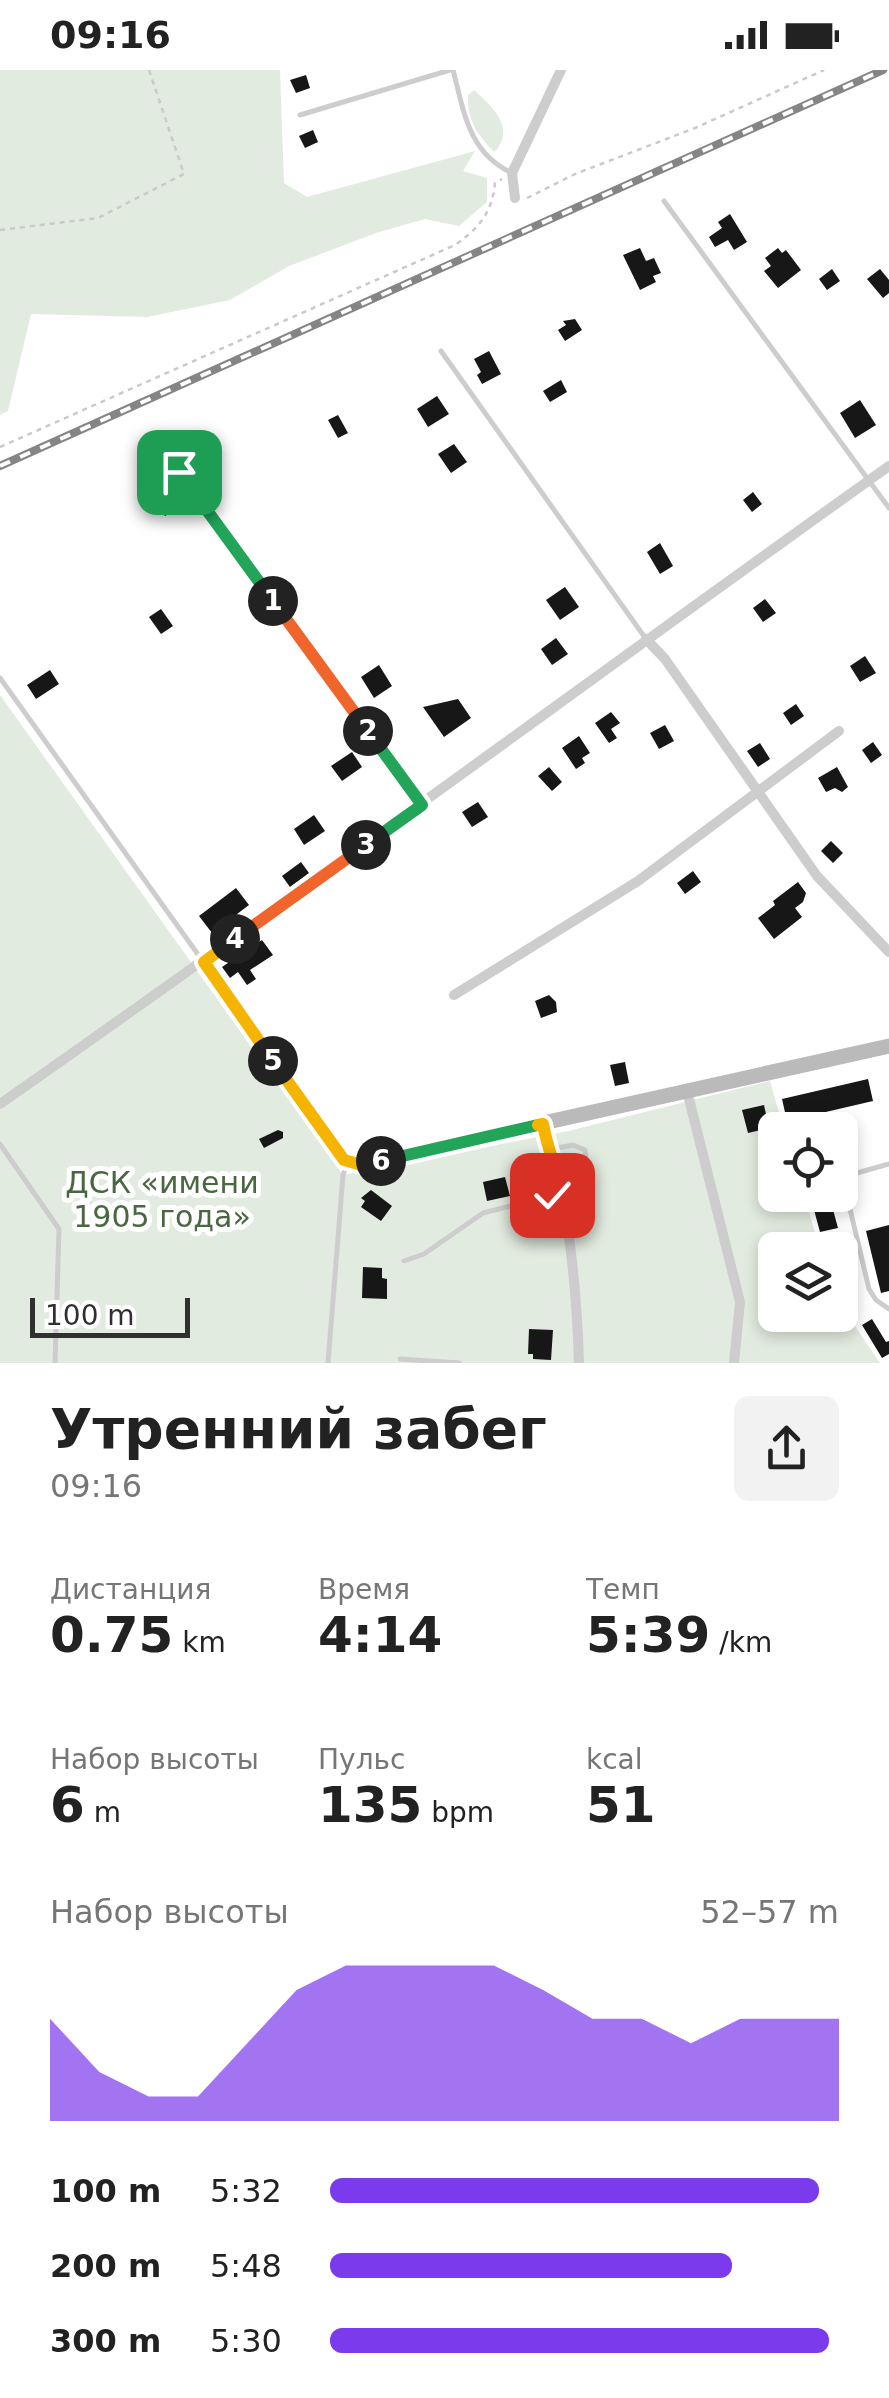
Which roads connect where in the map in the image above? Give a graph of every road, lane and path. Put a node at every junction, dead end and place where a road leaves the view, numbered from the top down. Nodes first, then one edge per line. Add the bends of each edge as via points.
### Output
1 (149, 70) edge
2 (451, 70) edge
3 (561, 70) edge
4 (824, 70) edge
5 (300, 116) dead end
6 (512, 173) junction
7 (515, 198) joint
8 (664, 201) dead end
9 (0, 230) edge
10 (441, 351) dead end
11 (0, 447) edge
12 (889, 466) edge
13 (179, 472) dead end
14 (869, 480) junction
15 (889, 508) edge
16 (646, 639) junction
17 (0, 678) edge
18 (839, 731) dead end
19 (757, 793) junction
20 (422, 805) junction
21 (888, 948) edge
22 (204, 962) junction
23 (454, 996) dead end
24 (889, 1046) edge
25 (687, 1091) junction
26 (0, 1104) edge
27 (544, 1130) junction
28 (0, 1144) edge
29 (548, 1150) junction
30 (348, 1163) junction
31 (889, 1164) edge
32 (560, 1189) junction
33 (404, 1261) dead end
34 (889, 1308) edge
35 (400, 1359) dead end
36 (55, 1363) edge
37 (328, 1363) edge
38 (459, 1363) edge
39 (579, 1363) edge
40 (734, 1363) edge

1 - 9 path via 184,174 98,218
2 - 5 lane
2 - 6 lane via 467,129 489,158
3 - 6 street
4 - 7 path via 531,198
6 - 7 street
6 - 11 path via 495,183 478,230 454,245
8 - 14 lane
10 - 16 lane
12 - 14 street
13 - 20 lane
14 - 15 lane
14 - 16 street
16 - 19 street
16 - 20 street
17 - 22 lane
18 - 19 street
19 - 21 street via 828,890
19 - 23 street via 638,881
20 - 22 street
22 - 26 street
22 - 30 street
24 - 25 street
25 - 27 street
25 - 40 street via 740,1302
27 - 29 street
27 - 30 street
28 - 36 lane via 60,1229
29 - 32 street
29 - 32 lane via 585,1150 588,1176
30 - 37 lane
31 - 34 lane via 850,1175 846,1192 869,1290
32 - 33 lane via 483,1213
32 - 39 street
35 - 38 lane

